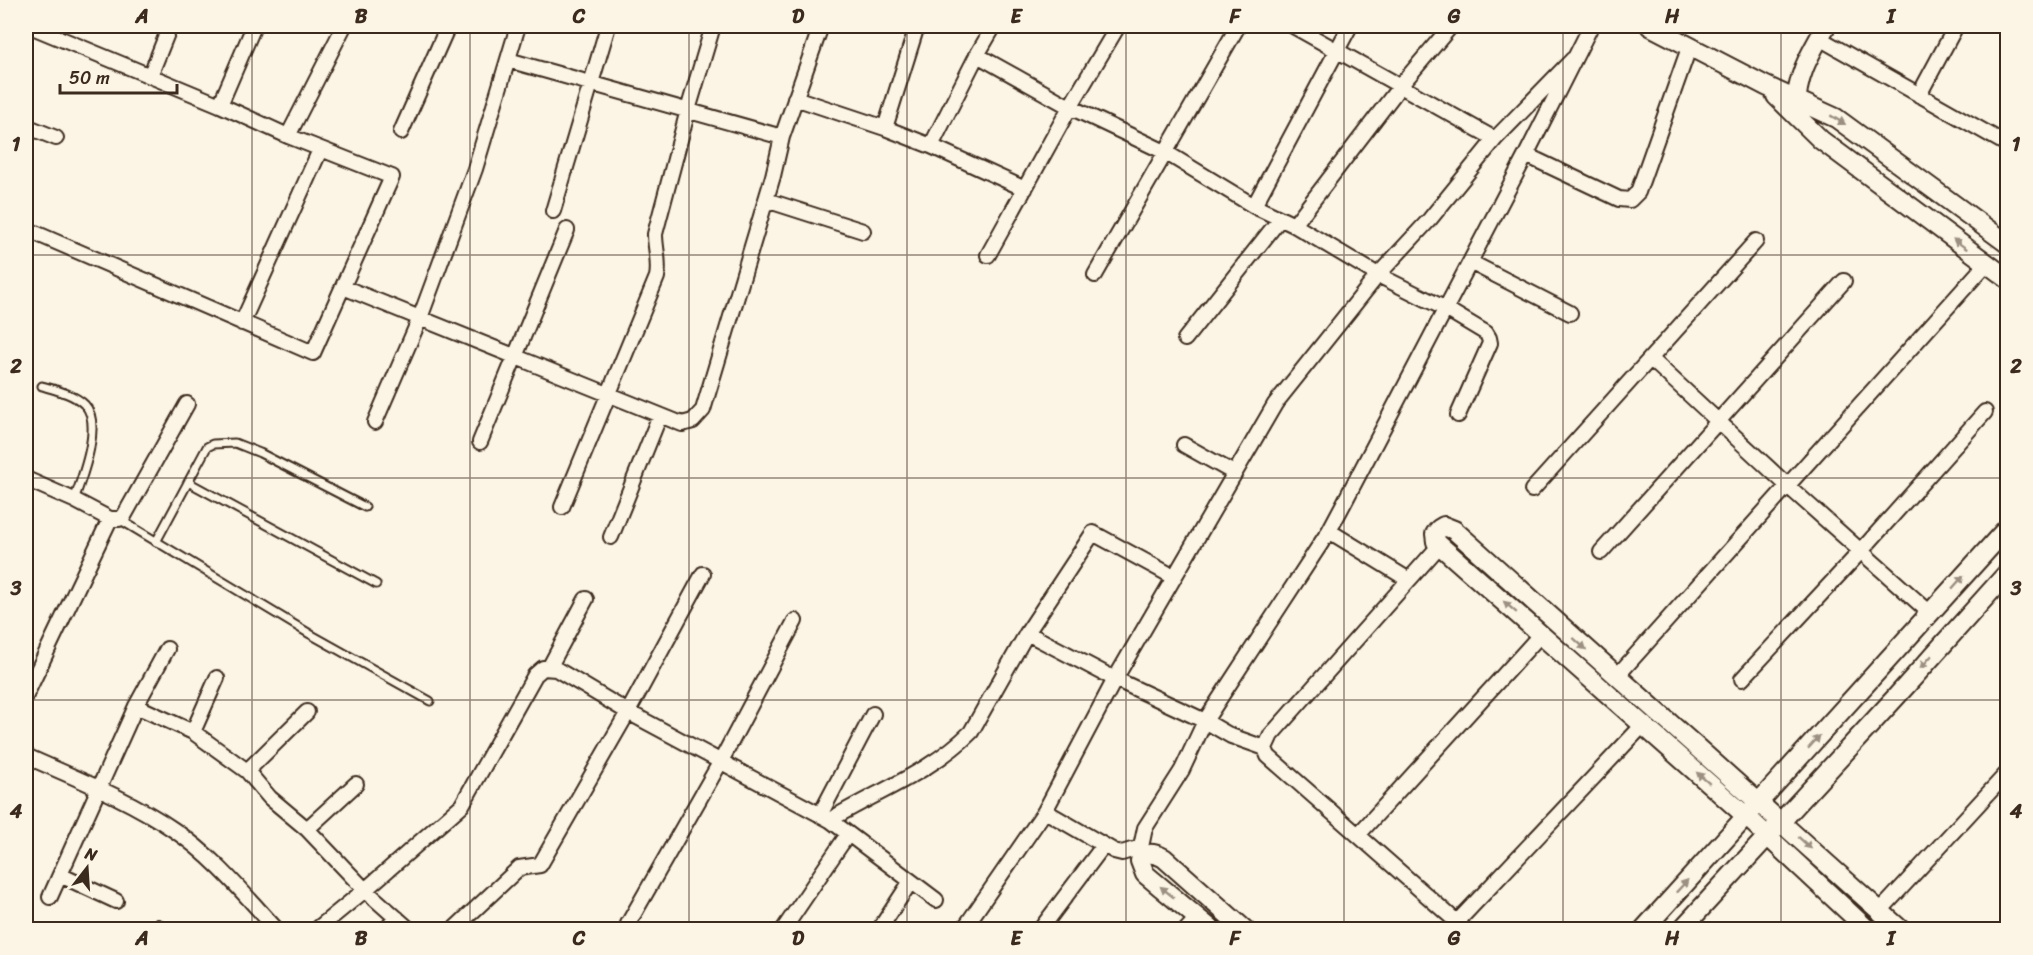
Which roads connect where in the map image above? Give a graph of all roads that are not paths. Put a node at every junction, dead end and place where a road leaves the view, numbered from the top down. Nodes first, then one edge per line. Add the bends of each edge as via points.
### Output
1 (30, 26) edge
2 (170, 26) edge
3 (254, 26) edge
4 (344, 26) edge
5 (448, 26) edge
6 (518, 26) edge
7 (608, 26) edge
8 (713, 26) edge
9 (821, 26) edge
10 (918, 26) edge
11 (994, 26) edge
12 (1118, 26) edge
13 (1238, 26) edge
14 (1293, 26) edge
15 (1350, 26) edge
16 (1451, 26) edge
17 (1591, 26) edge
18 (1650, 26) edge
19 (1956, 26) edge
20 (1823, 32) edge
21 (1690, 45) junction
22 (1336, 49) junction
23 (977, 55) junction
24 (1573, 59) junction
25 (508, 60) junction
26 (150, 76) junction
27 (590, 83) junction
28 (1401, 85) junction
29 (1919, 95) junction
30 (795, 98) junction
31 (220, 105) junction
32 (1070, 107) junction
33 (1796, 108) junction
34 (688, 110) junction
35 (26, 126) edge
36 (885, 128) junction
37 (401, 132) dead end
38 (288, 136) junction
39 (782, 137) junction
40 (56, 138) dead end
41 (1494, 139) junction
42 (2007, 145) edge
43 (931, 146) junction
44 (320, 150) junction
45 (1165, 152) junction
46 (1527, 155) junction
47 (1025, 189) junction
48 (765, 200) junction
49 (1254, 207) junction
50 (553, 211) dead end
51 (1280, 219) junction
52 (1294, 225) junction
53 (26, 230) edge
54 (567, 230) dead end
55 (863, 231) dead end
56 (1756, 241) dead end
57 (2007, 244) edge
58 (988, 255) dead end
59 (1470, 262) junction
60 (1987, 263) junction
61 (1095, 275) dead end
62 (1378, 275) junction
63 (2007, 279) edge
64 (1844, 281) dead end
65 (343, 287) junction
66 (1446, 309) junction
67 (1570, 313) dead end
68 (420, 318) junction
69 (242, 322) junction
70 (1185, 339) dead end
71 (515, 357) junction
72 (1651, 359) junction
73 (42, 386) dead end
74 (608, 394) junction
75 (187, 404) dead end
76 (1985, 412) dead end
77 (660, 415) junction
78 (1458, 415) dead end
79 (375, 422) dead end
80 (1718, 422) junction
81 (480, 442) dead end
82 (1184, 445) dead end
83 (1234, 473) junction
84 (26, 479) edge
85 (189, 482) junction
86 (1789, 487) junction
87 (1532, 490) dead end
88 (74, 500) junction
89 (365, 507) dead end
90 (562, 507) dead end
91 (114, 519) junction
92 (2007, 527) edge
93 (1329, 531) junction
94 (611, 537) dead end
95 (156, 543) junction
96 (1440, 545) junction
97 (1862, 551) junction
98 (1601, 552) dead end
99 (2007, 572) edge
100 (703, 574) dead end
101 (1174, 577) junction
102 (1408, 580) junction
103 (376, 584) dead end
104 (586, 599) dead end
105 (1930, 613) junction
106 (795, 621) dead end
107 (1027, 633) junction
108 (1541, 634) junction
109 (166, 649) dead end
110 (549, 668) junction
111 (1617, 676) junction
112 (217, 678) dead end
113 (1872, 678) junction
114 (1115, 679) junction
115 (1743, 679) dead end
116 (26, 695) edge
117 (1895, 698) junction
118 (430, 701) dead end
119 (136, 706) junction
120 (307, 712) dead end
121 (628, 712) junction
122 (873, 714) dead end
123 (1205, 721) junction
124 (1643, 725) junction
125 (193, 732) junction
126 (1265, 748) junction
127 (26, 756) edge
128 (721, 761) junction
129 (247, 771) junction
130 (2007, 772) edge
131 (356, 784) dead end
132 (98, 789) junction
133 (1760, 802) junction
134 (1045, 811) junction
135 (1747, 817) junction
136 (825, 818) junction
137 (1781, 821) junction
138 (307, 829) junction
139 (848, 834) junction
140 (1358, 835) junction
141 (1768, 836) junction
142 (1104, 845) junction
143 (1142, 851) junction
144 (60, 875) junction
145 (911, 881) junction
146 (365, 890) junction
147 (50, 897) dead end
148 (936, 900) dead end
149 (116, 901) dead end
150 (1880, 911) junction
151 (397, 918) junction
152 (1192, 923) edge
153 (628, 924) dead end
154 (1462, 926) edge
155 (1865, 929) edge
156 (277, 930) edge
157 (316, 930) edge
158 (385, 930) edge
159 (410, 930) edge
160 (453, 930) edge
161 (783, 930) edge
162 (879, 930) edge
163 (963, 930) edge
164 (1040, 930) edge
165 (1212, 930) edge
166 (1245, 930) edge
167 (1643, 930) edge
168 (1681, 930) edge
169 (1901, 930) edge

1 - 26 street
2 - 26 street
3 - 31 street
4 - 38 street
5 - 37 street
6 - 25 street
7 - 27 street
8 - 34 street
9 - 30 street
10 - 36 street
11 - 23 street
12 - 32 street
13 - 45 street
14 - 22 street
15 - 22 street
16 - 28 street
17 - 24 street
18 - 21 street
19 - 29 street
20 - 29 street
20 - 33 street via 1798,82
21 - 33 street via 1766,86
21 - 46 street via 1638,192 1630,200 1619,199
22 - 28 street
22 - 49 street
23 - 32 street
23 - 43 street
24 - 41 street
24 - 46 street
25 - 27 street
25 - 68 street via 475,169
26 - 31 street
27 - 34 street
27 - 50 street
28 - 41 street
28 - 52 street
29 - 42 street
30 - 36 street
30 - 39 street
31 - 38 street
32 - 45 street
32 - 47 street
33 -> 57 street via 1843,122
60 -> 33 street via 1821,140
34 - 39 street
34 - 74 street via 655,234 657,277
35 - 40 street
36 - 43 street
38 - 44 street
39 - 48 street
41 - 62 street via 1430,219
43 - 47 street
44 - 65 street via 392,177
44 - 69 street
45 - 49 street
45 - 61 street
46 - 59 street
47 - 58 street
48 - 55 street
48 - 77 street via 703,410 693,421 682,424
49 - 51 street
51 - 52 street
51 - 70 street
52 - 62 street
53 - 69 street
54 - 71 street
56 - 72 street
59 - 66 street
59 - 67 street
60 - 63 street
60 - 86 street
62 - 66 street
62 - 83 street via 1275,404
64 - 80 street
65 - 68 street
65 - 69 street via 313,353
66 - 78 street via 1490,338
66 - 93 street
68 - 71 street
68 - 79 street
71 - 74 street
71 - 81 street
72 - 80 street
72 - 87 street
73 - 88 lane via 66,393 85,406 93,420 91,445
74 - 77 street
74 - 90 street
75 - 91 street via 126,513
76 - 97 street
77 - 94 street
80 - 86 street
80 - 98 street
82 - 83 street
83 - 101 street
84 - 88 street
85 - 89 lane via 207,447 235,443
85 - 95 lane
85 - 103 lane
86 - 97 street
86 - 111 street
88 - 91 street
91 - 95 lane
91 - 116 street
105 -> 92 street
93 - 102 street
93 - 123 street
95 - 118 lane
96 - 102 street
108 -> 96 street
96 -> 111 street via 1434,537 1438,529 1444,526 1454,530
97 - 105 street
97 - 115 street
99 -> 117 street
100 - 121 street
101 - 107 street via 1093,533
101 - 114 street
102 - 126 street via 1271,735
104 - 110 street
105 - 113 street
106 - 128 street
107 - 114 street
107 - 136 street via 971,732 958,745 929,766
108 - 124 street
108 - 140 street
109 - 119 street
110 - 121 street
110 - 146 street via 535,675 462,805
111 - 133 street
112 - 125 street
113 - 117 street
133 -> 113 street
114 - 123 street
114 - 134 street
117 - 137 street
119 - 125 street
119 - 132 street
120 - 129 street
121 - 128 street
121 - 160 street via 540,865 519,868
122 - 136 street
123 - 126 street via 1231,736
123 - 143 street via 1182,770 1145,828
135 -> 124 street
124 - 154 street
125 - 129 street
126 - 140 street via 1268,756
127 - 132 street
128 - 136 street
128 - 153 street
129 - 138 street via 270,798
130 - 150 street
131 - 138 street
132 - 144 street
132 - 156 street via 190,842
133 - 135 street
133 - 137 street
134 - 142 street
134 - 163 street
135 - 141 street
167 -> 135 street
136 - 139 street
137 - 141 street
137 -> 150 street
138 - 146 street
139 - 145 street
139 - 161 street
140 - 154 street
141 - 155 street
141 - 168 street
142 - 143 street via 1122,853
142 - 164 street
152 -> 143 street via 1145,874 1140,861
143 - 166 street via 1164,858
144 - 147 street
144 - 149 street
145 - 148 street
145 - 162 street
146 - 151 street
146 - 157 street
150 - 169 street
151 - 158 street
151 - 159 street
152 - 165 street

